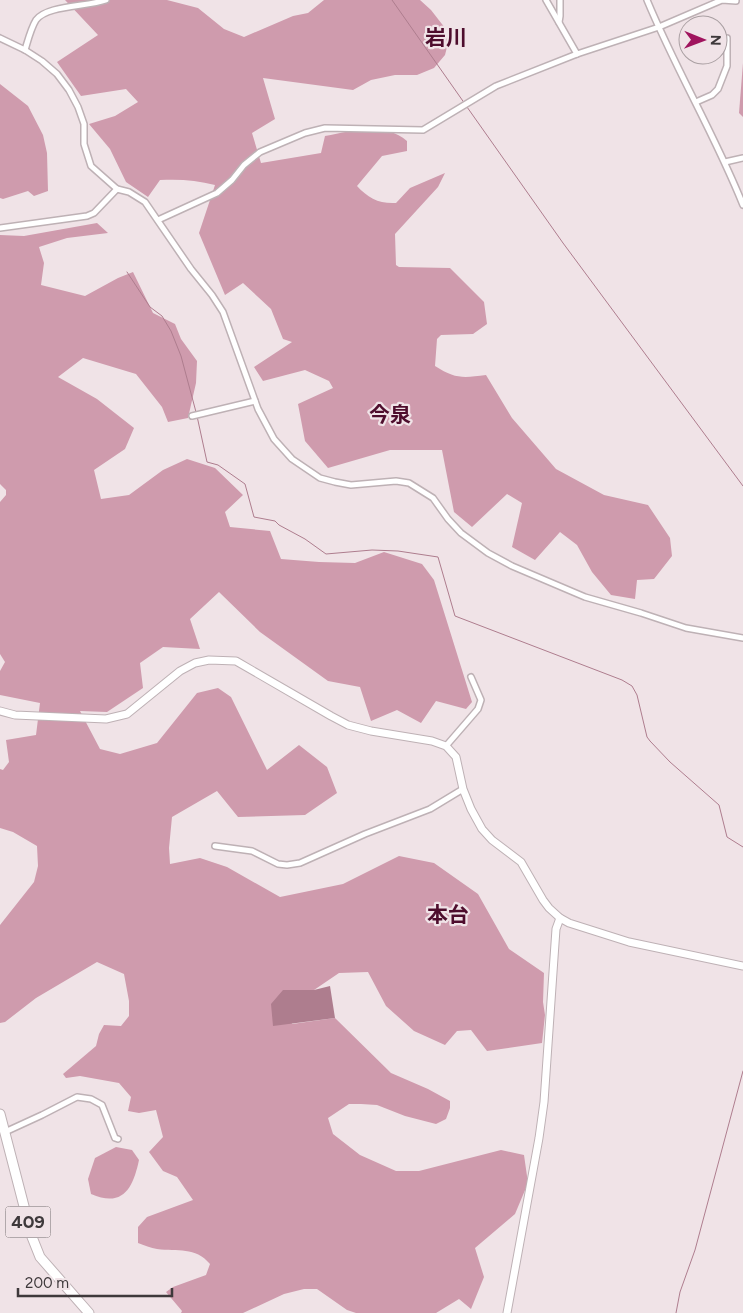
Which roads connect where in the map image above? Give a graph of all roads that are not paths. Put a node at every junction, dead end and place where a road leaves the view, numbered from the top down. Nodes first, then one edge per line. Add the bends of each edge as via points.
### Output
1 (106, 0) edge
2 (546, 0) edge
3 (560, 0) edge
4 (647, 0) edge
5 (736, 0) edge
6 (558, 22) junction
7 (659, 27) junction
8 (0, 38) edge
9 (25, 50) junction
10 (577, 54) junction
11 (727, 65) edge
12 (696, 102) junction
13 (743, 158) edge
14 (725, 162) junction
15 (117, 189) junction
16 (743, 206) edge
17 (158, 220) junction
18 (0, 228) edge
19 (255, 401) junction
20 (192, 416) dead end
21 (743, 638) edge
22 (471, 677) dead end
23 (0, 711) edge
24 (446, 746) junction
25 (463, 789) junction
26 (215, 846) dead end
27 (560, 918) junction
28 (743, 966) edge
29 (0, 1114) edge
30 (5, 1132) junction
31 (118, 1139) dead end
32 (90, 1313) edge
33 (508, 1313) edge

1 - 9 street via 46,12 35,22
2 - 6 street
3 - 6 street
4 - 7 street
5 - 7 street via 722,0
6 - 10 street
7 - 10 street
7 - 12 street
8 - 9 street
9 - 15 street via 57,74 70,90 84,124 84,144 91,166
10 - 17 street via 496,86 423,130 324,128 305,133 260,152 217,193
11 - 12 street via 718,89
12 - 14 street
13 - 14 street
14 - 16 street
15 - 17 street via 145,202
15 - 18 street via 87,216
17 - 19 street via 222,312
19 - 20 street
19 - 21 street via 280,446 292,459 320,478 351,485 396,480 409,484 433,498 461,533 512,566 585,597 686,628
22 - 24 street via 481,700 478,709
23 - 24 street via 15,715 118,717 127,714 180,671 209,660 236,661 348,725
24 - 25 street via 456,757
25 - 26 street via 430,809 300,863 278,864 252,851
25 - 27 street via 482,829 521,862 543,900
27 - 28 street via 629,942
27 - 33 street via 556,929 541,1129
29 - 30 highway, 409
30 - 31 street via 77,1097 102,1105
30 - 32 highway, 409 via 40,1257

